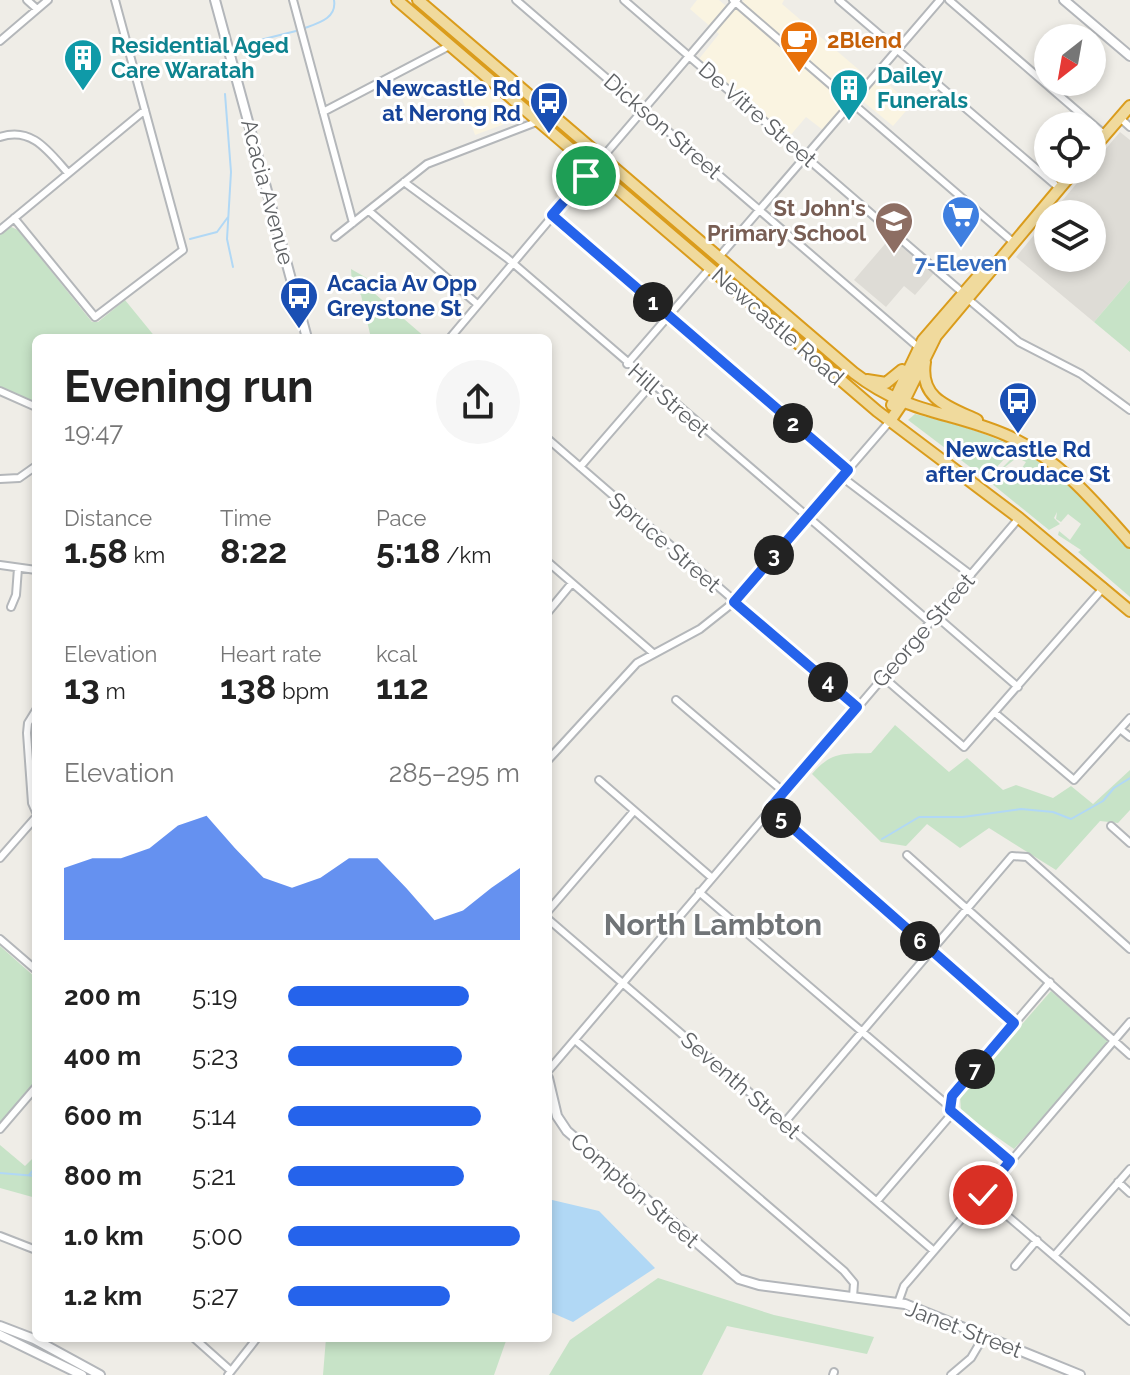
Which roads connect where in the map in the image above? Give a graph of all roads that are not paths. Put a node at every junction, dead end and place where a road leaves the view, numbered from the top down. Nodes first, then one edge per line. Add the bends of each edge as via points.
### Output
1 (27, 0) edge
2 (48, 0) edge
3 (115, 0) edge
4 (215, 0) edge
5 (293, 0) edge
6 (397, 0) edge
7 (418, 0) edge
8 (516, 0) edge
9 (624, 0) edge
10 (839, 0) edge
11 (940, 0) edge
12 (949, 0) edge
13 (1064, 0) edge
14 (735, 1) edge
15 (37, 9) junction
16 (0, 41) edge
17 (451, 45) junction
18 (897, 50) junction
19 (690, 56) junction
20 (1130, 56) edge
21 (851, 103) junction
22 (1130, 106) edge
23 (643, 108) junction
24 (145, 110) junction
25 (323, 112) junction
26 (549, 112) junction
27 (1078, 112) edge
28 (1120, 118) junction
29 (539, 121) junction
30 (1130, 127) edge
31 (1106, 134) edge
32 (0, 137) edge
33 (806, 156) junction
34 (602, 158) junction
35 (594, 167) junction
36 (68, 173) junction
37 (404, 182) junction
38 (1063, 184) edge
39 (1059, 188) junction
40 (760, 210) junction
41 (369, 211) junction
42 (552, 215) junction
43 (14, 218) junction
44 (353, 223) junction
45 (0, 230) edge
46 (335, 237) dead end
47 (1013, 242) junction
48 (719, 257) junction
49 (511, 263) junction
50 (710, 268) junction
51 (965, 296) junction
52 (476, 303) junction
53 (668, 316) junction
54 (306, 334) edge
55 (453, 334) edge
56 (931, 345) junction
57 (918, 347) junction
58 (912, 358) junction
59 (627, 364) junction
60 (861, 379) junction
61 (651, 385) junction
62 (0, 391) edge
63 (898, 402) junction
64 (32, 405) edge
65 (1130, 410) edge
66 (890, 421) junction
67 (1002, 434) junction
68 (552, 442) edge
69 (580, 467) junction
70 (32, 469) edge
71 (848, 470) junction
72 (842, 477) junction
73 (0, 479) edge
74 (808, 517) junction
75 (1019, 518) junction
76 (1130, 542) edge
77 (0, 565) edge
78 (552, 566) edge
79 (18, 568) junction
80 (32, 570) edge
81 (971, 575) junction
82 (572, 583) junction
83 (1104, 587) junction
84 (734, 602) junction
85 (11, 607) dead end
86 (552, 607) edge
87 (1130, 611) edge
88 (933, 619) junction
89 (653, 653) junction
90 (883, 677) junction
91 (1018, 687) junction
92 (676, 700) dead end
93 (857, 707) junction
94 (995, 713) junction
95 (32, 716) edge
96 (1130, 718) edge
97 (1120, 729) junction
98 (1130, 737) edge
99 (552, 755) edge
100 (599, 780) dead end
101 (784, 792) junction
102 (32, 803) edge
103 (770, 808) junction
104 (634, 811) junction
105 (32, 819) edge
106 (1111, 826) dead end
107 (1130, 843) edge
108 (907, 855) dead end
109 (0, 858) edge
110 (711, 877) junction
111 (699, 892) junction
112 (552, 906) edge
113 (966, 908) junction
114 (552, 922) edge
115 (0, 939) edge
116 (1130, 949) edge
117 (931, 951) junction
118 (32, 967) edge
119 (1050, 982) junction
120 (622, 983) junction
121 (1130, 1022) edge
122 (1014, 1023) junction
123 (863, 1032) junction
124 (575, 1040) junction
125 (1114, 1041) junction
126 (1130, 1055) edge
127 (552, 1066) edge
128 (32, 1092) edge
129 (552, 1095) edge
130 (951, 1109) junction
131 (785, 1122) junction
132 (0, 1129) edge
133 (1010, 1161) junction
134 (1130, 1169) edge
135 (1118, 1182) junction
136 (1130, 1193) edge
137 (983, 1195) junction
138 (877, 1201) junction
139 (0, 1236) edge
140 (1037, 1240) junction
141 (32, 1248) edge
142 (934, 1251) junction
143 (1054, 1256) junction
144 (1015, 1266) dead end
145 (749, 1283) joint
146 (853, 1297) junction
147 (898, 1303) junction
148 (1130, 1321) edge
149 (0, 1326) edge
150 (0, 1335) edge
151 (984, 1336) junction
152 (32, 1338) edge
153 (40, 1342) edge
154 (198, 1342) edge
155 (254, 1342) edge
156 (230, 1373) edge
157 (82, 1375) edge
158 (100, 1375) edge
159 (951, 1375) edge
160 (1080, 1375) edge

1 - 15 street
2 - 15 street
3 - 24 street
4 - 54 street, Acacia Avenue
5 - 25 street
6 - 17 highway, Newcastle Road
7 - 26 highway, Newcastle Road
8 - 23 street, Dickson Street
9 - 19 street, De Vitre Street
10 - 18 street
11 - 18 street
12 - 27 street
13 - 20 street
14 - 19 street
14 - 21 street
15 - 16 street
17 - 25 street
17 - 29 highway, Newcastle Road
18 - 21 street
18 - 39 street
19 - 23 street
19 - 33 street, De Vitre Street
21 - 33 street
21 - 47 street
22 - 28 highway
23 - 34 street
23 - 40 street, Dickson Street
24 - 36 street
24 - 43 street via 183,250 99,317 91,315
25 - 44 street
26 - 29 highway
26 - 34 highway, Newcastle Road
28 - 30 street
28 - 31 highway
29 - 35 highway, Newcastle Road
29 - 37 street via 427,164
32 - 36 street via 30,136
33 - 40 street
33 - 51 street, De Vitre Street
34 - 35 highway
34 - 48 highway, Newcastle Road
35 - 42 street
35 - 50 highway, Newcastle Road
36 - 43 street
37 - 41 street
37 - 49 street, Hill Street
38 - 39 highway
39 - 47 highway
40 - 48 street
40 - 57 street, Dickson Street
41 - 44 street
41 - 52 street
42 - 49 street
42 - 53 street
43 - 45 street
44 - 46 street
47 - 51 highway
48 - 60 highway, Newcastle Road
49 - 52 street
49 - 59 street, Hill Street
50 - 53 street
50 - 66 highway, Newcastle Road
51 - 56 highway
51 - 57 highway
51 - 65 street, De Vitre Street via 1019,342 1081,374
52 - 55 street
53 - 59 street
53 - 71 street
56 - 63 highway
56 - 67 highway via 923,373 931,395
57 - 58 highway
58 - 60 highway via 889,382
58 - 63 highway
59 - 61 street, Hill Street
60 - 63 highway, Newcastle Road
61 - 69 street
61 - 74 street, Hill Street
62 - 64 street
63 - 66 highway
63 - 67 highway, Newcastle Road
66 - 71 street
66 - 75 highway, Newcastle Road
67 - 76 highway, Newcastle Road via 1066,474
68 - 69 street, Spruce Street
69 - 84 street, Spruce Street
70 - 73 street via 19,478
71 - 72 street
72 - 74 street
72 - 81 street
74 - 84 street
74 - 88 street, Hill Street
75 - 81 street, George Street
75 - 83 highway, Newcastle Road
77 - 79 street
78 - 82 street
79 - 80 street
79 - 85 street
81 - 88 street, George Street
82 - 86 street
82 - 89 street
83 - 87 highway, Newcastle Road
83 - 91 street
84 - 89 street via 700,629
84 - 93 street, Spruce Street
88 - 90 street, George Street
88 - 91 street, Hill Street
89 - 99 street via 623,675
90 - 93 street, George Street
90 - 94 street via 964,747
91 - 94 street
92 - 101 street
93 - 101 street, George Street
94 - 97 street via 1074,780
95 - 102 street via 27,733
96 - 97 street
97 - 98 street
100 - 104 street
101 - 103 street, George Street
103 - 110 street, George Street
103 - 117 street
104 - 110 street
104 - 112 street
105 - 109 street
106 - 107 street
108 - 113 street
110 - 111 street, George Street
111 - 120 street, George Street
111 - 123 street
113 - 116 street via 1012,856 1027,857
113 - 117 street
113 - 119 street
114 - 120 street, Seventh Street
115 - 118 street
117 - 122 street
117 - 123 street
119 - 122 street
119 - 125 street
120 - 124 street, George Street
120 - 131 street, Seventh Street
121 - 125 street
122 - 130 street via 952,1096
123 - 130 street
123 - 131 street
124 - 127 street, George Street
124 - 146 street via 844,1271 854,1283
125 - 126 street
125 - 133 street
128 - 132 street
129 - 145 street, Compton Street via 567,1131 729,1272
130 - 133 street
130 - 138 street
131 - 138 street, Seventh Street
133 - 137 street
134 - 135 street
135 - 136 street
135 - 143 street
137 - 140 street
137 - 142 street
138 - 142 street, Seventh Street
139 - 141 street
140 - 143 street
140 - 144 street
142 - 147 street via 901,1289
143 - 148 street
145 - 146 street, Janet Street
146 - 147 street, Janet Street
147 - 151 street, Janet Street
149 - 152 street
150 - 157 street
151 - 159 street via 971,1358
151 - 160 street, Janet Street
153 - 158 street
154 - 156 street
155 - 156 street

